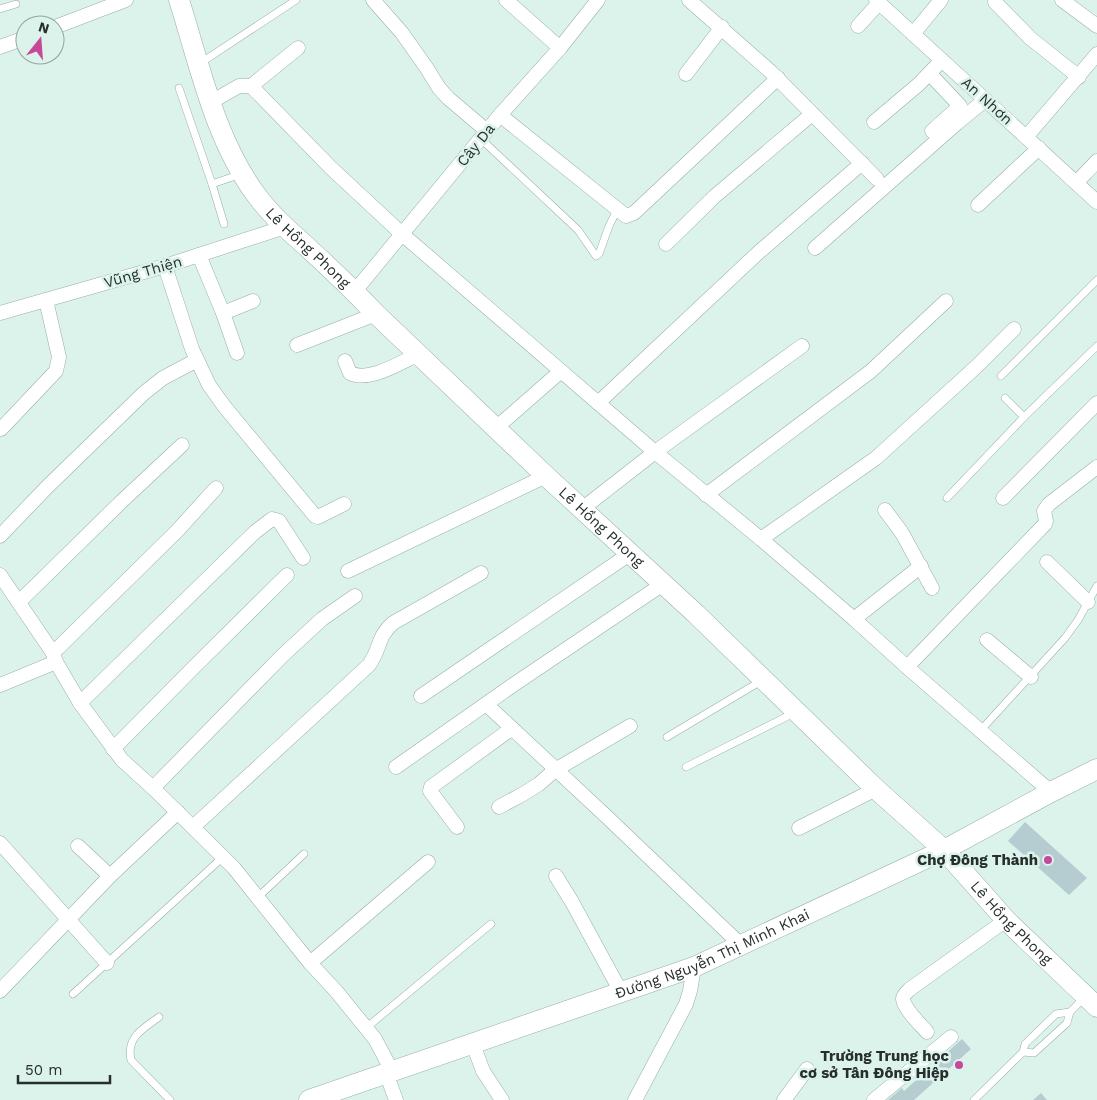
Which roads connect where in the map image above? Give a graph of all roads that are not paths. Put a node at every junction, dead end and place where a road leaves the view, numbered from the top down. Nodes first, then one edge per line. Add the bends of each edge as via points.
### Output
1 (126, 0) edge
2 (179, 0) edge
3 (296, 0) edge
4 (373, 0) edge
5 (506, 0) edge
6 (598, 0) edge
7 (689, 0) edge
8 (941, 0) edge
9 (1062, 0) edge
10 (878, 2) edge
11 (995, 2) dead end
12 (16, 4) dead end
13 (0, 9) edge
14 (65, 23) edge
15 (858, 26) dead end
16 (1097, 26) edge
17 (722, 28) junction
18 (913, 34) junction
19 (15, 42) edge
20 (0, 47) edge
21 (298, 48) dead end
22 (560, 48) junction
23 (1097, 54) edge
24 (942, 60) junction
25 (199, 64) junction
26 (686, 74) dead end
27 (930, 74) junction
28 (1079, 77) junction
29 (778, 78) junction
30 (251, 86) junction
31 (179, 88) dead end
32 (985, 100) junction
33 (211, 102) junction
34 (812, 114) junction
35 (500, 115) junction
36 (874, 122) dead end
37 (932, 131) dead end
38 (484, 135) junction
39 (1026, 136) junction
40 (1039, 148) junction
41 (1097, 161) edge
42 (862, 163) junction
43 (241, 173) junction
44 (877, 179) dead end
45 (1076, 183) junction
46 (212, 184) junction
47 (1097, 202) edge
48 (978, 205) dead end
49 (617, 210) junction
50 (224, 224) dead end
51 (285, 227) junction
52 (402, 234) junction
53 (666, 244) dead end
54 (815, 248) dead end
55 (199, 255) junction
56 (165, 266) junction
57 (1097, 280) edge
58 (354, 291) junction
59 (46, 300) junction
60 (253, 301) dead end
61 (946, 301) dead end
62 (0, 313) edge
63 (223, 313) junction
64 (376, 314) junction
65 (1014, 329) dead end
66 (297, 345) dead end
67 (802, 346) dead end
68 (1097, 346) edge
69 (237, 353) dead end
70 (419, 354) junction
71 (197, 360) junction
72 (345, 361) dead end
73 (561, 371) junction
74 (1001, 376) dead end
75 (1005, 398) dead end
76 (598, 403) junction
77 (1097, 403) edge
78 (1024, 417) junction
79 (496, 428) junction
80 (1, 429) edge
81 (182, 445) dead end
82 (655, 452) junction
83 (1097, 467) edge
84 (546, 476) junction
85 (216, 488) dead end
86 (706, 495) junction
87 (948, 498) dead end
88 (1003, 498) dead end
89 (344, 504) dead end
90 (582, 509) junction
91 (885, 510) dead end
92 (0, 536) edge
93 (761, 540) junction
94 (631, 553) junction
95 (303, 558) dead end
96 (1047, 562) dead end
97 (921, 566) junction
98 (348, 571) dead end
99 (481, 573) dead end
100 (0, 575) edge
101 (287, 575) dead end
102 (663, 584) junction
103 (1097, 586) edge
104 (932, 588) dead end
105 (355, 596) dead end
106 (19, 602) junction
107 (1088, 602) junction
108 (854, 619) junction
109 (987, 640) dead end
110 (54, 657) junction
111 (907, 667) junction
112 (1031, 677) junction
113 (763, 680) junction
114 (0, 685) edge
115 (421, 696) dead end
116 (80, 703) junction
117 (486, 705) junction
118 (797, 712) junction
119 (630, 726) dead end
120 (511, 729) junction
121 (980, 732) junction
122 (667, 737) dead end
123 (113, 749) junction
124 (396, 767) dead end
125 (686, 768) dead end
126 (1097, 769) edge
127 (555, 770) junction
128 (153, 788) junction
129 (876, 789) junction
130 (1051, 792) junction
131 (499, 807) dead end
132 (178, 812) junction
133 (193, 827) junction
134 (457, 827) dead end
135 (799, 828) dead end
136 (0, 842) edge
137 (78, 846) dead end
138 (944, 850) junction
139 (304, 854) dead end
140 (223, 857) junction
141 (428, 862) dead end
142 (110, 876) junction
143 (556, 876) dead end
144 (258, 897) junction
145 (69, 918) junction
146 (1006, 920) junction
147 (491, 924) dead end
148 (741, 945) junction
149 (107, 963) junction
150 (310, 963) junction
151 (694, 967) junction
152 (3, 981) edge
153 (621, 992) junction
154 (73, 994) dead end
155 (1091, 1002) edge
156 (1070, 1012) junction
157 (159, 1017) dead end
158 (366, 1028) junction
159 (927, 1032) dead end
160 (951, 1037) dead end
161 (473, 1044) junction
162 (1023, 1052) junction
163 (807, 1069) dead end
164 (389, 1072) junction
165 (170, 1100) edge
166 (309, 1100) edge
167 (396, 1100) edge
168 (502, 1100) edge
169 (635, 1100) edge
170 (784, 1100) edge
171 (875, 1100) edge
172 (974, 1100) edge

1 - 14 street
2 - 25 main road, Lê Hồng Phong
3 - 25 lane
4 - 38 street via 402,32 439,88
5 - 22 street
6 - 22 street, Cây Da
7 - 17 street
8 - 18 street
9 - 16 street
10 - 15 street
10 - 18 street, An Nhơn
11 - 28 street via 1030,38
12 - 13 lane
17 - 26 street
17 - 29 street
18 - 24 street, An Nhơn
19 - 20 street
21 - 30 street
22 - 35 street, Cây Da
23 - 28 street
24 - 27 street
24 - 32 street, An Nhơn
25 - 33 main road, Lê Hồng Phong
27 - 36 street
27 - 37 street via 960,106
28 - 39 street
29 - 34 street
29 - 49 street via 634,213 626,216
30 - 33 street via 239,86
30 - 52 street via 331,168
31 - 46 lane
32 - 39 street, An Nhơn
32 - 54 street
33 - 43 main road, Lê Hồng Phong
34 - 42 street
34 - 53 street via 715,196
35 - 38 street, Cây Da
35 - 49 street
38 - 49 lane via 578,230 596,256
38 - 52 street, Cây Da
39 - 40 street, An Nhơn
40 - 45 street, An Nhơn
40 - 48 street
41 - 45 street
42 - 44 street
42 - 76 street via 759,252
43 - 46 lane
43 - 51 main road, Lê Hồng Phong
45 - 47 street, An Nhơn
46 - 50 lane
51 - 55 street, Vũng Thiện
51 - 58 main road, Lê Hồng Phong
52 - 58 street, Cây Da
52 - 73 street
55 - 56 street, Vũng Thiện
55 - 63 street
56 - 59 street, Vũng Thiện
56 - 71 street
57 - 74 lane
58 - 64 main road, Lê Hồng Phong
59 - 62 street, Vũng Thiện
59 - 80 street via 59,357 56,371
60 - 63 street
61 - 86 street via 871,371
63 - 69 street
64 - 66 street
64 - 70 main road, Lê Hồng Phong
65 - 93 street via 876,458
67 - 82 street
68 - 78 lane
70 - 72 street via 361,377 350,374
70 - 79 main road, Lê Hồng Phong
71 - 89 street via 224,406 315,516 323,516
71 - 92 street via 163,378 144,393
73 - 76 street
73 - 79 street
75 - 78 lane
76 - 82 street
77 - 88 street
78 - 87 lane
79 - 84 main road, Lê Hồng Phong
81 - 106 street
82 - 86 street
82 - 90 street
83 - 111 street via 1049,504 1044,511 1045,524
84 - 90 main road, Lê Hồng Phong
84 - 98 street
85 - 110 street
86 - 93 street
90 - 94 main road, Lê Hồng Phong
91 - 97 street
93 - 108 street
94 - 102 main road, Lê Hồng Phong
94 - 115 street
95 - 116 street via 279,521 272,519 190,594
96 - 107 street
97 - 104 street
97 - 108 street
99 - 133 street via 384,630 369,665
100 - 106 street
101 - 123 street
102 - 113 main road, Lê Hồng Phong
102 - 117 street
103 - 107 lane
105 - 128 street via 322,619 282,656
106 - 110 street
107 - 112 lane via 1065,638
108 - 111 street
109 - 112 street
110 - 114 street
110 - 116 street
111 - 121 street
112 - 121 lane
113 - 118 main road, Lê Hồng Phong
113 - 122 lane
116 - 123 street
117 - 120 street
117 - 124 street
118 - 125 lane
118 - 129 main road, Lê Hồng Phong
119 - 127 street
120 - 127 street
120 - 134 street via 431,787 433,796
121 - 130 street
123 - 128 street
126 - 130 main road, Đường Nguyễn Thị Minh Khai
127 - 131 street via 539,784
127 - 148 street
128 - 132 street
129 - 135 street
129 - 138 main road, Lê Hồng Phong
130 - 138 main road, Đường Nguyễn Thị Minh Khai
132 - 133 street
132 - 142 street
133 - 140 street
136 - 145 street
137 - 142 street
138 - 146 main road, Lê Hồng Phong
138 - 148 main road, Đường Nguyễn Thị Minh Khai
139 - 144 lane
140 - 144 street
140 - 149 lane
141 - 150 street
142 - 145 street
143 - 153 street
144 - 150 street
145 - 149 street
145 - 152 street
146 - 155 main road, Lê Hồng Phong
146 - 159 street via 903,996 914,1018
147 - 158 lane
148 - 151 main road, Đường Nguyễn Thị Minh Khai
149 - 154 lane
150 - 158 street
151 - 153 main road, Đường Nguyễn Thị Minh Khai
151 - 169 street via 686,1004
153 - 161 main road, Đường Nguyễn Thị Minh Khai
155 - 156 lane
156 - 162 lane via 1056,1014 1025,1044
156 - 162 lane via 1067,1023 1034,1053
157 - 165 lane via 136,1035 130,1042 129,1052 131,1060
158 - 164 street via 375,1039
160 - 171 street
161 - 164 main road, Đường Nguyễn Thị Minh Khai
161 - 168 street via 483,1071
162 - 172 lane
163 - 170 street
164 - 166 main road, Đường Nguyễn Thị Minh Khai
164 - 167 street

